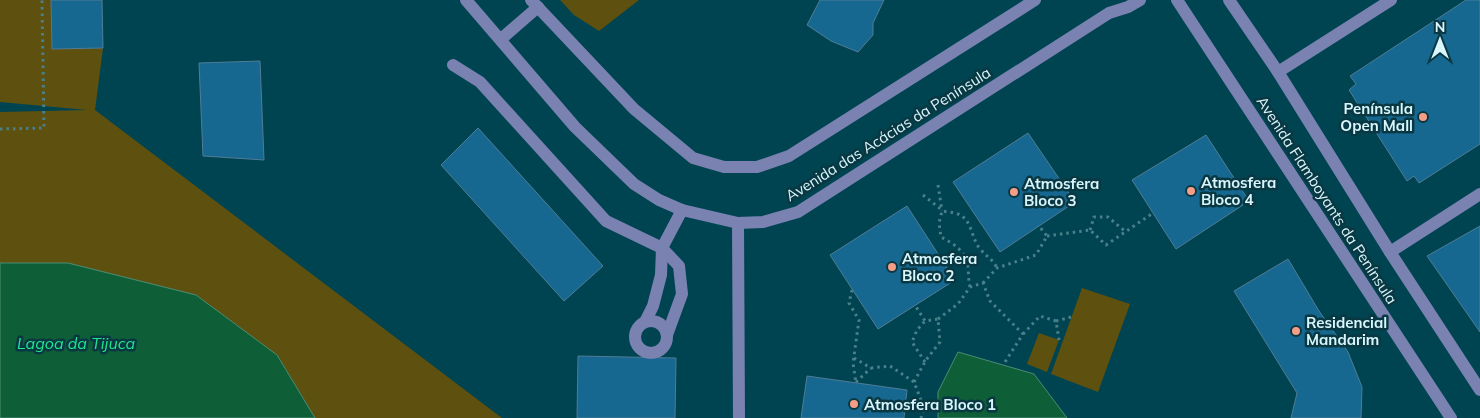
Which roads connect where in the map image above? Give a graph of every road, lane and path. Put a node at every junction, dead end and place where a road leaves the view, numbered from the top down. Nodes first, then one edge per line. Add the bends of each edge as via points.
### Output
1 (42, 0) edge
2 (466, 0) edge
3 (1036, 0) edge
4 (1140, 0) edge
5 (1177, 0) edge
6 (1229, 0) edge
7 (1391, 0) edge
8 (535, 4) edge
9 (1129, 4) edge
10 (501, 40) junction
11 (453, 65) dead end
12 (1278, 72) junction
13 (0, 129) edge
14 (938, 185) dead end
15 (1480, 194) edge
16 (923, 195) dead end
17 (682, 210) junction
18 (942, 211) junction
19 (1153, 213) dead end
20 (738, 223) junction
21 (1040, 226) dead end
22 (1090, 230) junction
23 (1126, 232) junction
24 (1047, 236) junction
25 (662, 248) junction
26 (1390, 252) junction
27 (997, 268) junction
28 (983, 283) junction
29 (970, 287) junction
30 (852, 290) dead end
31 (915, 305) dead end
32 (1071, 317) dead end
33 (938, 319) junction
34 (925, 321) junction
35 (1056, 321) junction
36 (645, 322) junction
37 (1023, 334) junction
38 (667, 335) junction
39 (1059, 340) dead end
40 (854, 358) junction
41 (925, 362) junction
42 (1003, 365) dead end
43 (870, 368) junction
44 (914, 382) junction
45 (1480, 390) edge
46 (739, 418) edge
47 (921, 418) edge
48 (1451, 418) edge

1 - 13 path via 44,128
2 - 10 street, Avenida das Acácias da Península
3 - 8 street via 789,156 757,167 724,167 693,158 634,109
4 - 9 street, Avenida das Acácias da Península
5 - 48 street, Avenida Flamboyants da Península
6 - 12 street, Avenida Flamboyants da Península
7 - 12 street
8 - 10 street
9 - 20 street, Avenida das Acácias da Península via 1109,13 798,212 763,222
10 - 17 street, Avenida das Acácias da Península via 575,127 634,184
11 - 25 street via 480,82 606,221
12 - 26 street, Avenida Flamboyants da Península
14 - 18 path
15 - 26 street
16 - 18 path
17 - 20 street, Avenida das Acácias da Península
17 - 25 street
18 - 27 path via 960,214 971,226 981,250 992,258
18 - 29 path via 939,223 941,237 955,244 967,261
19 - 23 path
20 - 46 street
21 - 24 path
22 - 23 path via 1106,245
22 - 23 path via 1094,217 1108,217
22 - 24 path
24 - 27 path via 1036,255
25 - 36 street via 661,276
25 - 38 street via 679,266 682,294
26 - 45 street, Avenida Flamboyants da Península
27 - 28 path
28 - 29 path
28 - 37 path via 990,301
29 - 33 path via 958,304
30 - 40 path via 849,303 859,320
31 - 34 path
32 - 35 path
33 - 34 path
33 - 41 path via 940,342
34 - 41 path via 916,330 912,342
35 - 37 path via 1040,316
35 - 39 path
36 - 38 street via 659,323
36 - 38 street via 636,332 638,346 643,351 657,352 667,342
37 - 42 path
40 - 43 path
40 - 43 path via 856,383
41 - 44 path
43 - 44 path via 890,366
44 - 47 path via 924,408

